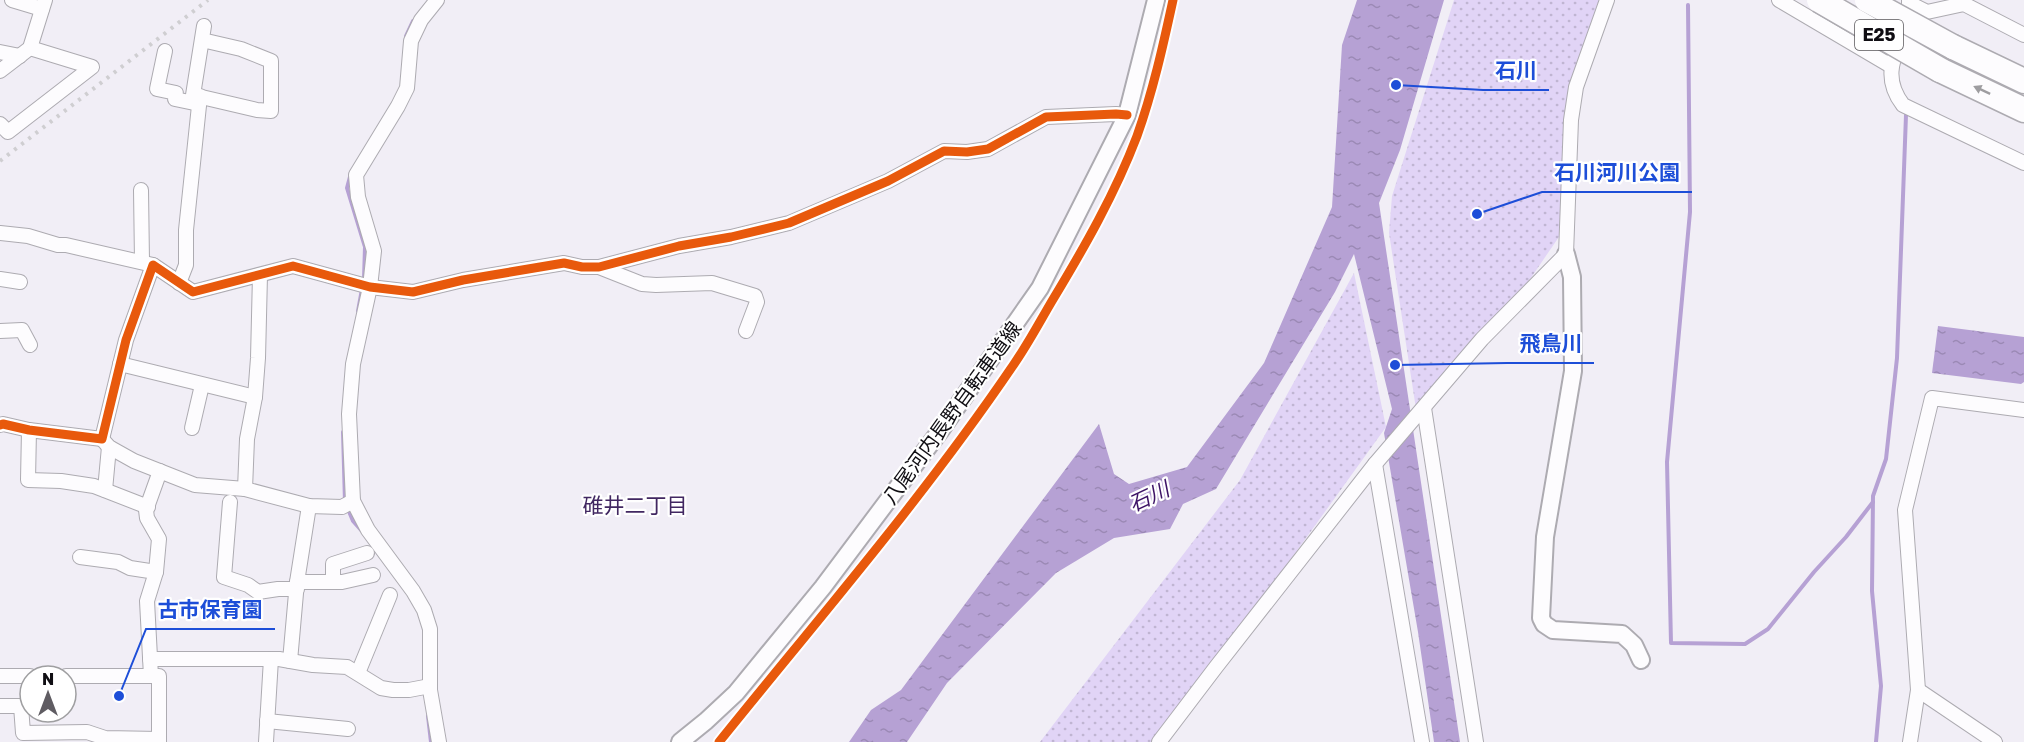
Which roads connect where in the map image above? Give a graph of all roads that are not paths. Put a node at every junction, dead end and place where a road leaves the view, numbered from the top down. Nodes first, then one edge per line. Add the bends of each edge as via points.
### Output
1 (12, 0) edge
2 (437, 0) edge
3 (1156, 0) edge
4 (1607, 0) edge
5 (1779, 0) edge
6 (1819, 0) edge
7 (1868, 0) edge
8 (1909, 1) edge
9 (43, 4) edge
10 (204, 26) dead end
11 (2024, 35) edge
12 (202, 40) junction
13 (165, 51) dead end
14 (0, 52) edge
15 (25, 52) junction
16 (1891, 66) junction
17 (0, 71) edge
18 (2024, 81) edge
19 (200, 100) junction
20 (2024, 110) edge
21 (1127, 115) junction
22 (0, 124) edge
23 (2024, 163) edge
24 (141, 190) dead end
25 (0, 233) edge
26 (1566, 254) junction
27 (148, 263) junction
28 (599, 267) junction
29 (260, 275) junction
30 (0, 279) edge
31 (20, 282) dead end
32 (179, 283) junction
33 (370, 287) junction
34 (746, 331) dead end
35 (0, 332) edge
36 (30, 345) dead end
37 (120, 364) junction
38 (202, 385) junction
39 (255, 397) junction
40 (1424, 408) junction
41 (2024, 410) edge
42 (0, 425) edge
43 (192, 428) dead end
44 (29, 430) junction
45 (105, 443) junction
46 (1375, 464) junction
47 (160, 471) junction
48 (245, 489) junction
49 (105, 490) junction
50 (353, 501) junction
51 (230, 502) dead end
52 (309, 506) junction
53 (147, 507) junction
54 (367, 553) dead end
55 (80, 557) dead end
56 (156, 572) junction
57 (373, 575) dead end
58 (333, 582) junction
59 (297, 586) junction
60 (390, 595) dead end
61 (150, 659) junction
62 (271, 659) junction
63 (1641, 660) dead end
64 (290, 661) junction
65 (358, 674) junction
66 (0, 676) edge
67 (18, 676) edge
68 (78, 676) edge
69 (151, 676) junction
70 (430, 686) junction
71 (1918, 690) junction
72 (0, 706) edge
73 (267, 721) junction
74 (348, 729) dead end
75 (159, 740) edge
76 (266, 742) edge
77 (439, 742) edge
78 (680, 742) edge
79 (1159, 742) edge
80 (1422, 742) edge
81 (1476, 742) edge
82 (1910, 742) edge
83 (1995, 742) edge

1 - 9 street
2 - 33 street via 411,41 407,88 356,175 358,197 374,251
3 - 21 street
4 - 26 street via 1576,87 1571,120
5 - 16 street
20 -> 6 highway, E25, bridge via 1940,70
7 - 18 highway, E25, bridge
8 - 11 street via 1927,12 1964,4
8 - 16 street
9 - 15 street
10 - 12 street
12 - 19 street via 193,95
12 - 19 street via 271,61 271,111
13 - 19 street via 158,89 176,93 175,99
14 - 15 street
15 - 17 street
15 - 22 street via 92,67 8,132
16 - 23 street via 1890,80 1903,105
19 - 32 street via 186,265
21 - 28 street via 1046,117 988,149 967,153 944,151 888,181 789,223
21 - 78 street via 1040,288 940,431 823,587 736,693
24 - 27 street
25 - 27 street
26 - 40 street via 1482,339
26 - 63 street via 1572,277 1574,371 1545,537 1541,618 1553,630 1622,634 1634,645
27 - 32 street
27 - 37 street
28 - 33 street via 564,263 463,279 413,292
28 - 34 street via 642,284 712,283 754,296 757,302
29 - 32 street via 193,292
29 - 33 street via 293,266
29 - 39 street
30 - 31 street
33 - 50 street via 353,363
35 - 36 street via 22,330
37 - 38 street
37 - 45 street
38 - 39 street
38 - 43 street
39 - 48 street via 247,439
40 - 46 street
40 - 81 street
41 - 71 street via 1932,398 1905,510
42 - 44 street
44 - 45 street
44 - 49 street via 28,480 61,481
45 - 47 street
45 - 49 street
46 - 79 street
46 - 80 street
47 - 48 street via 195,485
47 - 53 street
48 - 52 street
49 - 53 street
50 - 52 street via 342,507
50 - 70 street via 368,530 424,610 430,628
51 - 59 street via 224,578 258,592
52 - 59 street
53 - 56 street via 147,518 159,539
54 - 58 street via 333,564
55 - 56 street
56 - 61 street via 147,601
57 - 58 street
58 - 59 street
59 - 64 street
60 - 65 street
61 - 62 street
61 - 69 street
62 - 64 street
62 - 73 street
64 - 65 street via 347,666
65 - 70 street via 381,688 409,690
66 - 67 street
68 - 69 street
69 - 75 street via 159,676
70 - 77 street
71 - 82 street
71 - 83 street
72 - 75 street via 21,706 22,733 87,732 105,738
73 - 74 street
73 - 76 street

